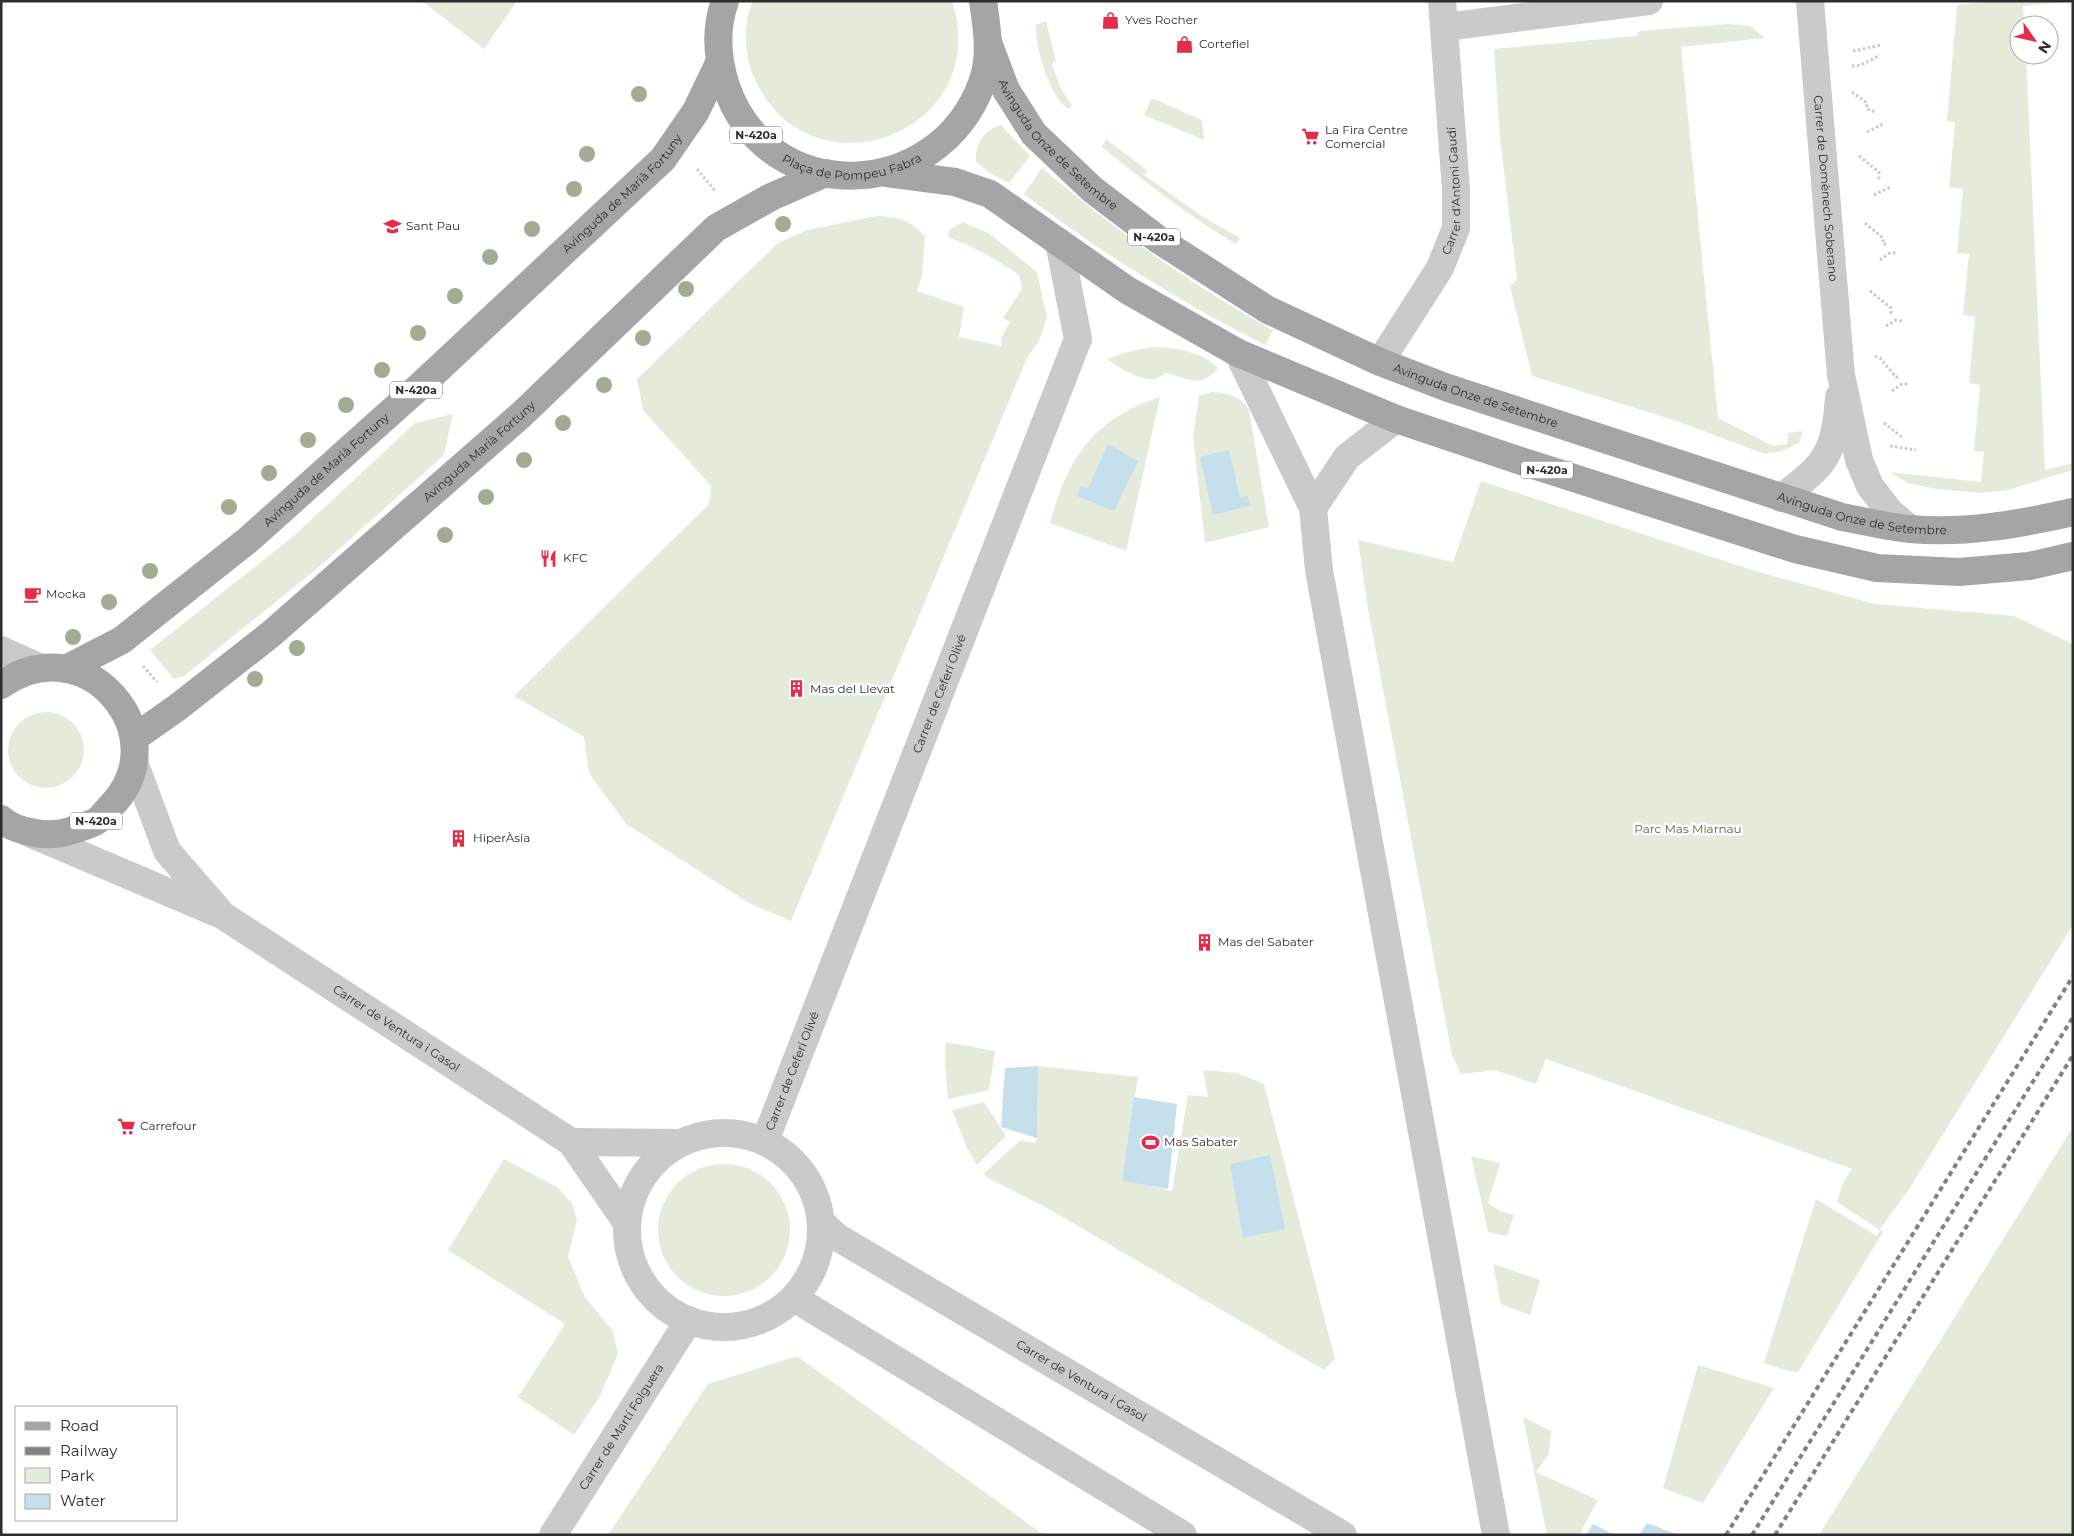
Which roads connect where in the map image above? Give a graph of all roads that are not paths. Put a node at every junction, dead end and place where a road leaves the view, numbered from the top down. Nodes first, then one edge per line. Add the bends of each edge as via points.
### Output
1 (983, 1) edge
2 (1649, 1) edge
3 (1810, 1) edge
4 (718, 7) edge
5 (1444, 14) edge
6 (989, 45) junction
7 (719, 63) junction
8 (826, 173) junction
9 (887, 173) junction
10 (1059, 242) junction
11 (1238, 353) junction
12 (1380, 362) junction
13 (1841, 375) junction
14 (1396, 419) junction
15 (1781, 498) junction
16 (1313, 508) junction
17 (2073, 512) edge
18 (1910, 529) junction
19 (2073, 556) edge
20 (1, 650) edge
21 (53, 668) junction
22 (1, 685) edge
23 (134, 750) junction
24 (8, 823) edge
25 (222, 915) junction
26 (765, 1141) junction
27 (571, 1142) junction
28 (680, 1143) junction
29 (627, 1222) junction
30 (822, 1223) junction
31 (794, 1298) junction
32 (689, 1320) junction
33 (553, 1535) edge
34 (1183, 1535) edge
35 (1343, 1535) edge
36 (1496, 1535) edge

1 - 6 main road, Plaça de Pompeu Fabra / N-420a
2 - 5 street
3 - 13 street, Carrer de Domènech Soberano
4 - 7 main road, Plaça de Pompeu Fabra / N-420a
5 - 12 street, Carrer d'Antoni Gaudí via 1456,228 1440,268
6 - 9 main road, Plaça de Pompeu Fabra / N-420a via 982,83 961,123 928,154
6 - 12 main road, Avinguda Onze de Setembre / N-420a via 1006,90 1034,134 1093,190 1159,240 1268,310
7 - 8 main road, Plaça de Pompeu Fabra / N-420a via 733,106 761,142 798,166
7 - 21 main road, Avinguda de Marià Fortuny / N-420a via 696,111 663,159 420,386 248,540 122,640
8 - 9 main road, Plaça de Pompeu Fabra / N-420a via 842,177
8 - 23 main road, Avinguda Marià Fortuny via 716,228 521,415 271,634 178,707
9 - 10 main road, N-420a via 955,182 990,194
10 - 11 main road, N-420a via 1127,290
10 - 26 street, Carrer de Ceferí Olivé via 1078,339
11 - 14 main road, N-420a
11 - 16 street
12 - 15 main road, Avinguda Onze de Setembre / N-420a via 1448,388
13 - 15 street, Carrer de Domènech Soberano via 1838,415 1828,451 1818,465
13 - 18 street, Carrer de Domènech Soberano via 1859,460 1870,486 1890,512
14 - 16 street via 1347,457
14 - 19 main road, N-420a via 1795,549 1877,568 1959,572 2029,566
15 - 18 main road, Avinguda Onze de Setembre / N-420a via 1842,517
16 - 36 street via 1320,580
17 - 18 main road, Avinguda Onze de Setembre / N-420a via 2013,524 1963,529
20 - 21 street
21 - 22 main road, N-420a via 16,675
21 - 23 main road via 72,669 98,681 118,700
23 - 24 main road, N-420a via 122,796 96,822 62,834
23 - 25 street, Carrer de Ventura i Gasol via 167,851
24 - 25 street, Carrer de Ventura i Gasol
25 - 27 street, Carrer de Ventura i Gasol
26 - 28 street via 734,1132 712,1133
26 - 30 street via 793,1160 804,1175 814,1190
27 - 28 street
27 - 29 street, Carrer de Ventura i Gasol
28 - 29 street via 653,1164 636,1190
29 - 32 street via 632,1262 648,1292 675,1314
30 - 31 street via 814,1270
30 - 35 street, Carrer de Ventura i Gasol via 837,1237
31 - 32 street via 775,1314 743,1326 707,1326
31 - 34 street
32 - 33 street, Carrer de Martí Folguera

